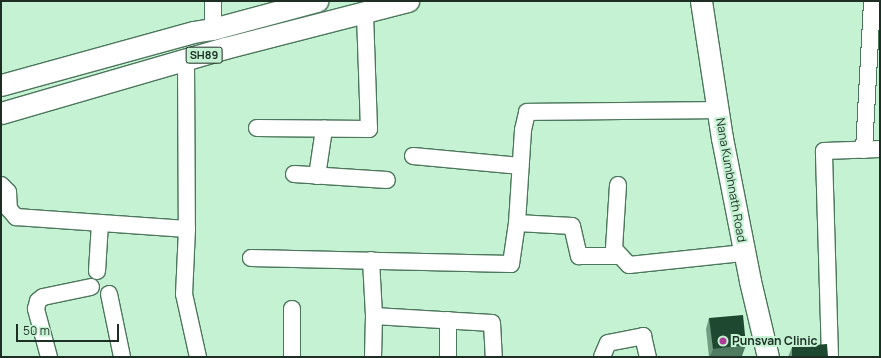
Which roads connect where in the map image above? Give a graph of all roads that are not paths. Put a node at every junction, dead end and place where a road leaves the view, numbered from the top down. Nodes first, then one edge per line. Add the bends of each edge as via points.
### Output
1 (213, 1) edge
2 (318, 1) edge
3 (408, 1) edge
4 (701, 1) edge
5 (872, 1) edge
6 (366, 12) junction
7 (213, 29) junction
8 (186, 61) junction
9 (1, 85) edge
10 (718, 110) junction
11 (1, 113) edge
12 (258, 128) dead end
13 (324, 129) junction
14 (880, 149) edge
15 (864, 150) junction
16 (413, 156) dead end
17 (521, 166) junction
18 (294, 174) dead end
19 (317, 176) junction
20 (387, 180) dead end
21 (1, 184) edge
22 (618, 185) dead end
23 (100, 223) junction
24 (517, 223) junction
25 (187, 229) junction
26 (744, 253) junction
27 (620, 256) junction
28 (251, 258) dead end
29 (371, 260) junction
30 (97, 271) dead end
31 (91, 287) dead end
32 (109, 294) dead end
33 (292, 308) dead end
34 (374, 316) junction
35 (448, 320) junction
36 (49, 357) edge
37 (122, 357) edge
38 (198, 357) edge
39 (292, 357) edge
40 (373, 357) edge
41 (448, 357) edge
42 (494, 357) edge
43 (602, 357) edge
44 (648, 357) edge
45 (768, 357) edge
46 (830, 357) edge

1 - 7 street
2 - 7 main road, SH89
3 - 6 main road, SH89
4 - 10 main road, Nana Kumbhnath Road
5 - 15 street
6 - 8 main road, SH89
6 - 13 street via 369,130
7 - 9 main road, SH89 via 193,32
8 - 11 main road, SH89
8 - 25 street
10 - 17 street via 527,112
10 - 26 main road, Nana Kumbhnath Road
12 - 13 street
13 - 19 street
14 - 15 street
15 - 46 street via 824,151
16 - 17 street
17 - 24 street
18 - 19 street
19 - 20 street
21 - 23 street via 8,192 9,209 16,217
22 - 27 street via 614,249
23 - 25 street
23 - 30 street
24 - 27 street via 572,226 579,256
24 - 29 street via 511,264
25 - 38 street via 184,294
26 - 27 street via 629,265
26 - 45 main road, Nana Kumbhnath Road
28 - 29 street
29 - 34 street
31 - 36 street via 43,297 38,301 36,309
32 - 37 street
33 - 39 street
34 - 35 street
34 - 40 street
35 - 41 street
35 - 42 street via 492,323
43 - 44 street via 608,344 643,336

